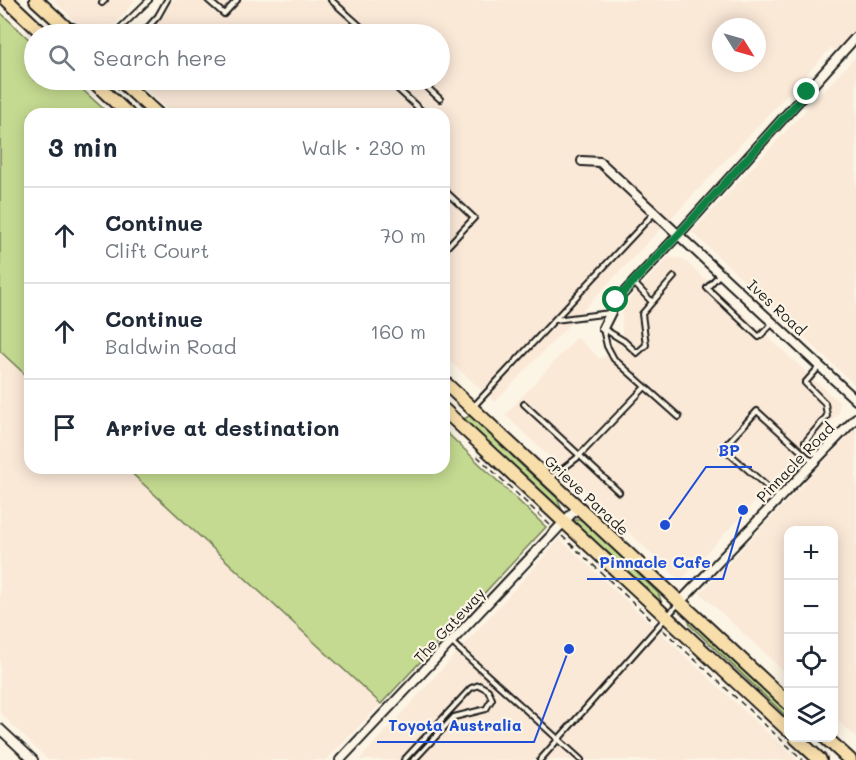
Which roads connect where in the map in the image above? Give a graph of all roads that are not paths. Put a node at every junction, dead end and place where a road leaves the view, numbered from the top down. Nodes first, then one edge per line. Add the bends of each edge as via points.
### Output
1 (7, 0) edge
2 (36, 0) edge
3 (44, 0) edge
4 (149, 0) edge
5 (167, 0) edge
6 (208, 0) edge
7 (237, 0) edge
8 (331, 0) edge
9 (32, 24) edge
10 (61, 24) edge
11 (71, 24) edge
12 (124, 24) edge
13 (151, 24) edge
14 (358, 24) edge
15 (856, 37) edge
16 (103, 90) edge
17 (131, 90) edge
18 (399, 90) edge
19 (430, 90) edge
20 (440, 99) dead end
21 (122, 108) edge
22 (150, 108) edge
23 (418, 108) edge
24 (582, 161) dead end
25 (450, 196) edge
26 (656, 212) junction
27 (679, 234) junction
28 (450, 244) edge
29 (721, 273) junction
30 (674, 277) dead end
31 (633, 283) junction
32 (652, 302) junction
33 (610, 313) junction
34 (554, 320) junction
35 (774, 322) junction
36 (603, 328) junction
37 (820, 366) junction
38 (645, 387) junction
39 (450, 388) edge
40 (856, 400) edge
41 (524, 404) dead end
42 (472, 409) junction
43 (450, 416) edge
44 (679, 417) dead end
45 (856, 418) edge
46 (580, 455) junction
47 (817, 459) junction
48 (549, 480) junction
49 (619, 492) dead end
50 (780, 498) junction
51 (578, 507) junction
52 (560, 527) junction
53 (680, 602) junction
54 (662, 621) junction
55 (451, 642) junction
56 (784, 698) edge
57 (784, 726) edge
58 (0, 729) edge
59 (558, 740) junction
60 (800, 742) edge
61 (830, 742) edge
62 (542, 759) edge
63 (33, 760) edge
64 (340, 760) edge
65 (404, 760) edge
66 (414, 760) edge
67 (581, 760) edge
68 (820, 760) edge
69 (850, 760) edge

1 - 9 main road
2 - 10 main road
3 - 11 lane
4 - 12 lane
5 - 13 lane
6 - 7 lane via 224,14
8 - 14 lane
15 - 27 street
16 - 21 main road
17 - 22 main road
18 - 23 lane
19 - 20 lane
24 - 26 street, Ives Road via 600,162
25 - 28 lane via 474,218
26 - 27 street, Ives Road
26 - 34 lane
27 - 29 street, Ives Road
27 - 31 street
29 - 35 street, Ives Road
29 - 35 lane via 707,288 759,337
30 - 32 lane
31 - 32 lane
31 - 33 street via 616,300
32 - 36 lane via 642,314 646,345 637,353
33 - 34 lane
33 - 36 street
34 - 42 lane
35 - 37 street, Ives Road
36 - 38 lane via 614,359
37 - 40 street, Ives Road
37 - 47 lane via 805,383 825,403 827,416 805,442
38 - 44 lane
38 - 46 lane
39 - 42 main road, Grieve Parade
41 - 46 lane
42 - 48 main road, Grieve Parade
43 - 52 main road
45 - 47 street, Pinnacle Road
46 - 48 lane
46 - 49 lane
47 - 50 street, Pinnacle Road
47 - 50 lane via 757,411 723,448
48 - 51 main road, Grieve Parade
50 - 53 street, Pinnacle Road
51 - 52 street, The Gateway
51 - 53 main road, Grieve Parade
52 - 54 main road
52 - 55 street, The Gateway
53 - 54 lane
53 - 56 main road, Grieve Parade
54 - 57 main road
54 - 59 lane
55 - 59 lane
55 - 64 street, The Gateway
58 - 63 street
59 - 62 lane
59 - 67 lane
60 - 68 main road
61 - 69 main road
65 - 66 lane via 471,688 479,685 488,690 492,699 488,707 454,717

